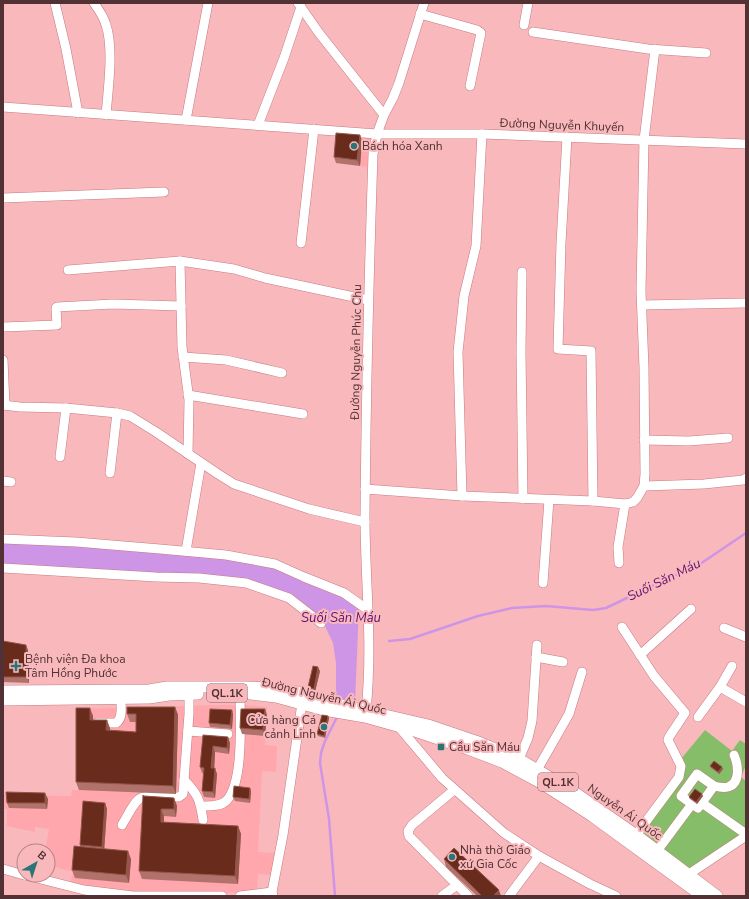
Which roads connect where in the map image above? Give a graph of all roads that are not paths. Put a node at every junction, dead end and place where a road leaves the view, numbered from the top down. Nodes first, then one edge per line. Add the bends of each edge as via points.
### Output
1 (55, 3) edge
2 (94, 3) edge
3 (208, 3) edge
4 (424, 3) edge
5 (528, 3) edge
6 (299, 5) edge
7 (420, 14) junction
8 (524, 25) dead end
9 (533, 32) dead end
10 (654, 49) junction
11 (706, 53) dead end
12 (470, 86) dead end
13 (3, 106) edge
14 (78, 113) junction
15 (106, 115) junction
16 (384, 115) junction
17 (186, 120) junction
18 (258, 125) junction
19 (314, 129) junction
20 (377, 134) junction
21 (482, 134) junction
22 (567, 137) junction
23 (644, 140) junction
24 (746, 144) edge
25 (164, 192) dead end
26 (3, 198) edge
27 (301, 243) dead end
28 (180, 261) junction
29 (68, 270) dead end
30 (522, 272) dead end
31 (368, 300) junction
32 (746, 303) edge
33 (642, 305) junction
34 (181, 306) junction
35 (3, 327) edge
36 (183, 357) junction
37 (3, 360) edge
38 (282, 373) dead end
39 (188, 395) junction
40 (4, 405) edge
41 (66, 408) junction
42 (117, 414) junction
43 (303, 414) dead end
44 (728, 438) dead end
45 (644, 440) junction
46 (188, 454) junction
47 (60, 457) dead end
48 (201, 463) junction
49 (110, 473) dead end
50 (746, 478) edge
51 (644, 486) junction
52 (366, 489) junction
53 (462, 496) junction
54 (523, 498) junction
55 (549, 500) junction
56 (593, 501) junction
57 (625, 504) junction
58 (365, 522) junction
59 (3, 539) edge
60 (186, 551) junction
61 (619, 563) dead end
62 (3, 568) edge
63 (543, 583) dead end
64 (691, 609) dead end
65 (368, 610) junction
66 (320, 623) dead end
67 (622, 627) dead end
68 (724, 628) dead end
69 (746, 637) edge
70 (537, 645) dead end
71 (640, 655) junction
72 (536, 657) junction
73 (563, 662) dead end
74 (732, 666) dead end
75 (582, 672) dead end
76 (720, 688) junction
77 (3, 691) edge
78 (240, 693) junction
79 (124, 694) junction
80 (189, 694) junction
81 (3, 700) edge
82 (746, 702) edge
83 (302, 703) junction
84 (325, 705) junction
85 (377, 712) joint
86 (362, 713) junction
87 (698, 717) dead end
88 (97, 723) edge
89 (399, 727) junction
90 (188, 731) junction
91 (228, 734) dead end
92 (734, 755) dead end
93 (519, 759) junction
94 (537, 770) junction
95 (184, 780) junction
96 (714, 786) junction
97 (454, 790) junction
98 (702, 803) junction
99 (692, 804) junction
100 (201, 806) junction
101 (203, 820) dead end
102 (122, 825) dead end
103 (636, 835) junction
104 (746, 835) edge
105 (657, 851) junction
106 (539, 856) junction
107 (3, 869) edge
108 (16, 873) edge
109 (689, 874) junction
110 (51, 883) edge
111 (457, 885) junction
112 (84, 893) edge
113 (272, 894) edge
114 (222, 896) edge
115 (240, 896) edge
116 (442, 896) edge
117 (468, 896) edge
118 (509, 896) edge
119 (616, 896) edge
120 (701, 896) edge
121 (717, 896) edge

1 - 14 street
2 - 15 street via 108,31 110,68
3 - 17 street
4 - 7 street, Đường Nguyễn Phúc Chu
5 - 8 street
6 - 16 street
6 - 18 street via 284,58
7 - 12 street via 481,32
7 - 16 street, Đường Nguyễn Phúc Chu via 399,83
9 - 10 street
10 - 11 street
10 - 23 street
13 - 14 street, Đường Nguyễn Khuyến
14 - 15 street, Đường Nguyễn Khuyến
15 - 17 street, Đường Nguyễn Khuyến
16 - 20 street, Đường Nguyễn Phúc Chu
17 - 18 street, Đường Nguyễn Khuyến
18 - 19 street, Đường Nguyễn Khuyến
19 - 20 street, Đường Nguyễn Khuyến
19 - 27 street
20 - 21 street, Đường Nguyễn Khuyến
20 - 31 street, Đường Nguyễn Phúc Chu via 373,154
21 - 22 street, Đường Nguyễn Khuyến
21 - 53 street via 476,246 464,296 458,352
22 - 23 street, Đường Nguyễn Khuyến
22 - 56 street via 558,349 591,351
23 - 24 street, Đường Nguyễn Khuyến
23 - 33 street
25 - 26 street
28 - 29 street
28 - 31 street via 234,269
28 - 34 street
30 - 54 street
31 - 52 street, Đường Nguyễn Phúc Chu
32 - 33 street
33 - 45 street
34 - 35 street via 113,304 57,307 57,325
34 - 36 street
36 - 38 street via 226,360
36 - 39 street
37 - 40 street
39 - 43 street
39 - 46 street
40 - 41 street
41 - 42 street
41 - 47 street
42 - 46 street via 136,419
42 - 49 street
44 - 45 street via 689,441
45 - 51 street
46 - 48 street
48 - 58 street via 225,479 251,490 309,509
48 - 60 street
50 - 51 street via 704,484
51 - 57 street via 633,502
52 - 53 street
52 - 58 street, Đường Nguyễn Phúc Chu
53 - 54 street
54 - 55 street
55 - 56 street
55 - 63 street
56 - 57 street
57 - 61 street via 618,547
58 - 65 street, Đường Nguyễn Phúc Chu
59 - 60 street
60 - 65 street via 275,564 344,593
62 - 66 street via 199,578 246,583 289,598
64 - 71 street
65 - 86 street, Đường Nguyễn Phúc Chu via 369,664
67 - 71 street
68 - 69 street
70 - 72 street
71 - 103 street via 685,713 668,740 681,766 679,776
72 - 73 street
72 - 93 street via 531,730
74 - 76 street
75 - 94 street via 569,714
76 - 82 street
76 - 87 street
77 - 79 main road, Đường Nguyễn Ái Quốc / QL.1K
78 - 80 main road, Đường Nguyễn Ái Quốc / QL.1K
78 - 83 main road, Đường Nguyễn Ái Quốc / QL.1K
78 - 100 street via 239,760 234,785 223,803
79 - 80 main road, Đường Nguyễn Ái Quốc / QL.1K via 149,698
79 - 81 main road, Đường Nguyễn Ái Quốc / QL.1K
79 - 84 main road, Đường Nguyễn Ái Quốc / QL.1K via 167,687 265,688 296,692
79 - 88 street via 119,722
80 - 90 street
83 - 84 main road, Đường Nguyễn Ái Quốc / QL.1K
83 - 113 street
84 - 86 main road, Đường Nguyễn Ái Quốc / QL.1K
85 - 86 main road, Đường Nguyễn Ái Quốc / QL.1K
85 - 93 main road, Nguyễn Ái Quốc / QL.1K via 460,735
86 - 89 main road, Đường Nguyễn Ái Quốc / QL.1K
89 - 97 street via 432,768
89 - 120 main road, Nguyễn Ái Quốc / QL.1K via 482,754 541,783 592,816
90 - 91 street
90 - 95 street
92 - 96 street via 738,772 734,782 726,787
93 - 94 main road, Nguyễn Ái Quốc / QL.1K
94 - 103 main road, Nguyễn Ái Quốc / QL.1K
95 - 100 street via 193,789
95 - 102 street via 181,796 142,797
96 - 98 street
96 - 99 street via 697,774 681,796
97 - 106 street via 504,833
97 - 111 street via 408,831 409,836
98 - 99 street via 698,808
98 - 104 street
99 - 105 street
100 - 101 street
103 - 105 main road, Nguyễn Ái Quốc / QL.1K
104 - 109 street
105 - 109 main road, Nguyễn Ái Quốc / QL.1K
106 - 118 street
106 - 119 street
107 - 108 street
109 - 121 main road, Nguyễn Ái Quốc / QL.1K
110 - 112 street
111 - 116 street
111 - 117 street
112 - 114 street
113 - 115 street

